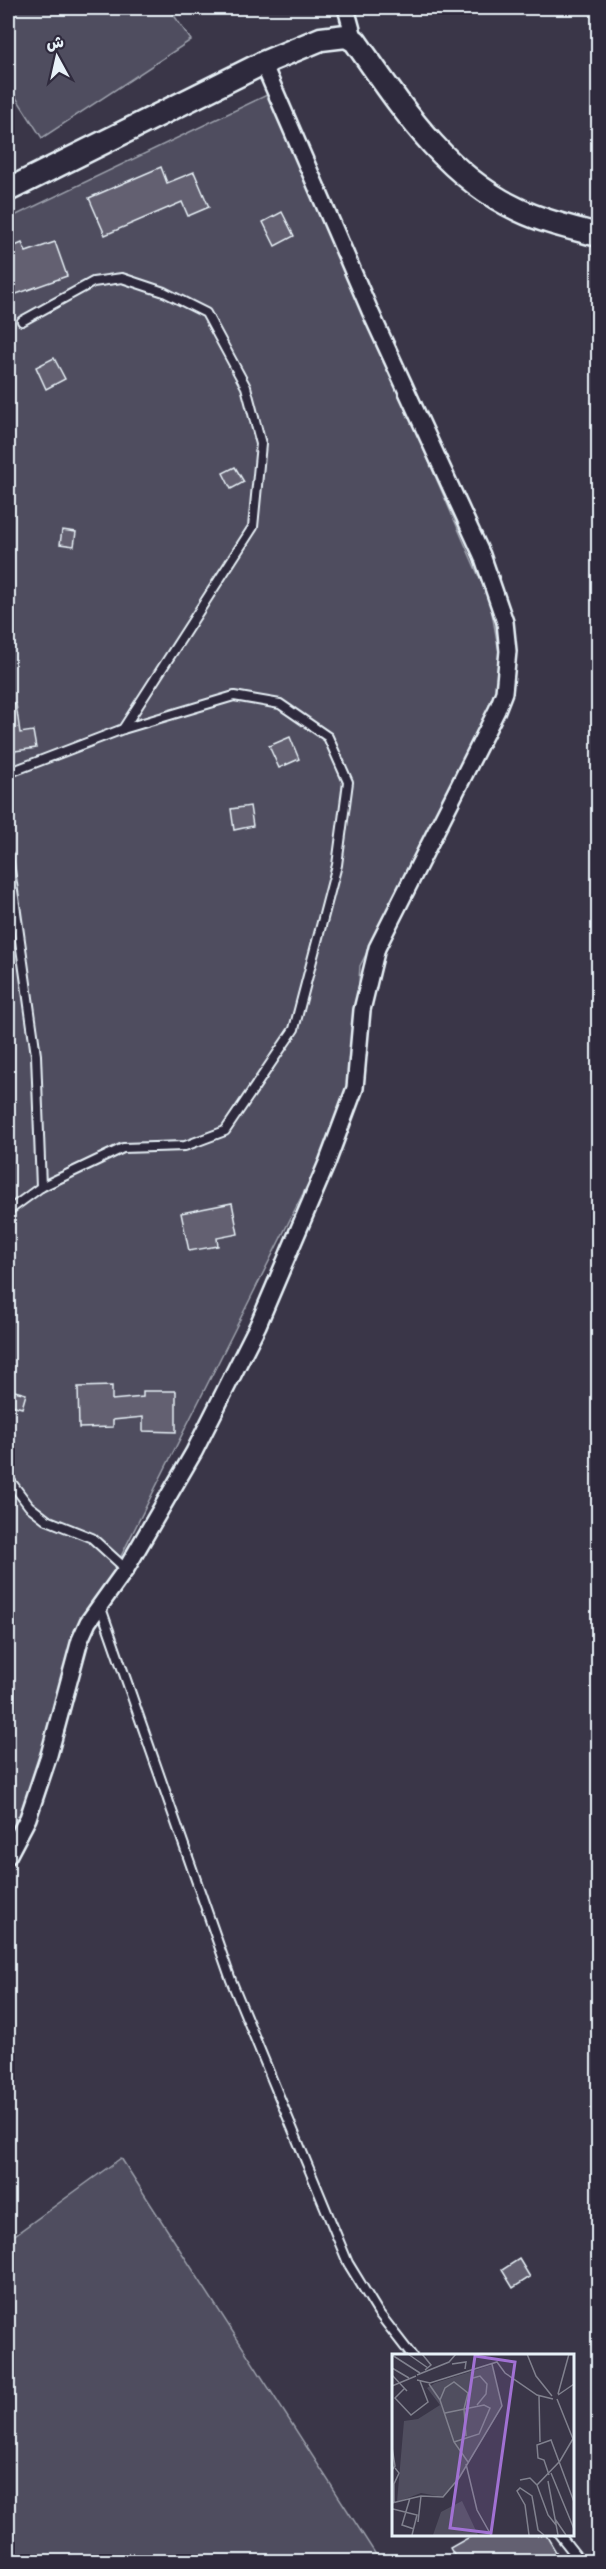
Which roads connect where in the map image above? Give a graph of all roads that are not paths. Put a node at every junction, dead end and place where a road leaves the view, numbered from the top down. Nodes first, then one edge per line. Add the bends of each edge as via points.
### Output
1 (346, 8) edge
2 (355, 41) junction
3 (263, 63) junction
4 (8, 190) edge
5 (598, 235) edge
6 (22, 321) dead end
7 (123, 729) junction
8 (8, 773) edge
9 (8, 855) edge
10 (42, 1187) junction
11 (8, 1211) edge
12 (8, 1478) edge
13 (126, 1569) junction
14 (100, 1605) junction
15 (8, 1856) edge
16 (410, 2354) edge
17 (560, 2536) edge
18 (581, 2562) edge

1 - 2 street
2 - 3 main road via 346,36 321,39
2 - 5 main road via 411,119 477,186 538,218
3 - 4 main road
3 - 13 street via 370,311 482,555 505,622 507,671 498,710 377,948 362,1010 355,1088 258,1325 194,1452
6 - 7 lane via 93,282 122,278 164,292 206,313 246,387 261,444 253,527
7 - 8 lane
7 - 10 lane via 234,696 280,704 328,736 348,782 337,865 294,1029 225,1131 185,1146 123,1148
9 - 10 lane via 36,1055
10 - 11 lane
12 - 13 lane via 29,1506 47,1520 92,1538
13 - 14 street
14 - 15 street via 80,1640 28,1818
14 - 16 lane via 231,1980 348,2263
17 - 18 lane

